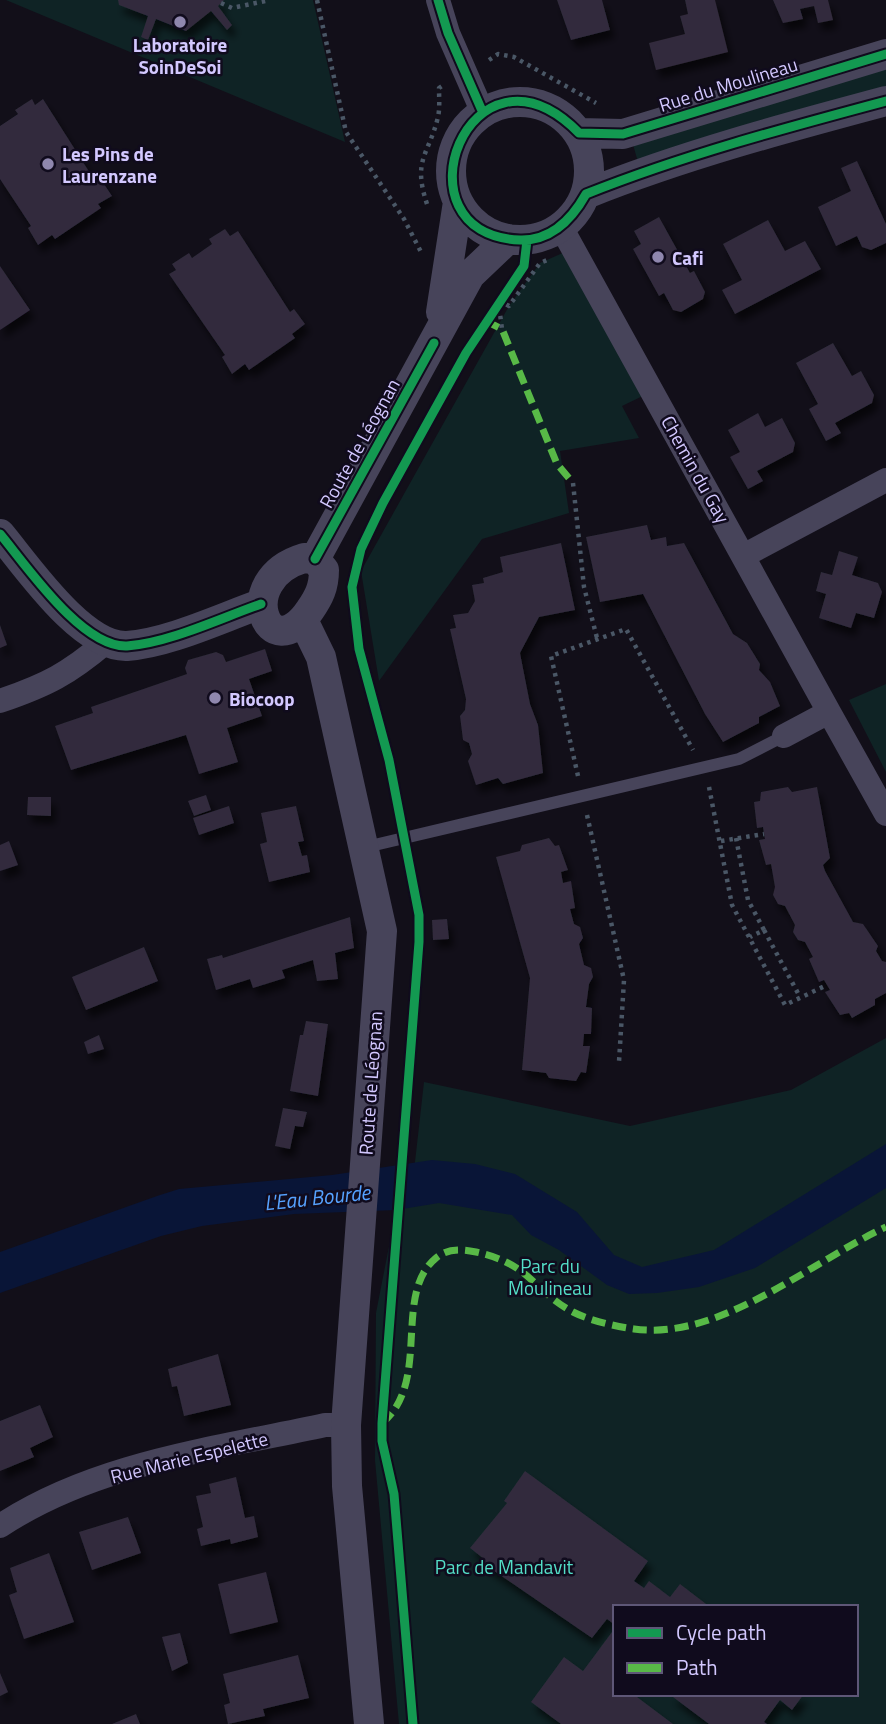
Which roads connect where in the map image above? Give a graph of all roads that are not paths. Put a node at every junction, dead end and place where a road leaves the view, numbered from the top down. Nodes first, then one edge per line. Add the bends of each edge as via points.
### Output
1 (438, 0) edge
2 (886, 54) edge
3 (886, 101) edge
4 (483, 113) junction
5 (579, 134) junction
6 (586, 194) junction
7 (458, 202) junction
8 (568, 238) junction
9 (508, 240) junction
10 (434, 343) junction
11 (886, 480) edge
12 (0, 534) edge
13 (745, 555) junction
14 (315, 559) junction
15 (261, 604) junction
16 (303, 620) junction
17 (106, 642) junction
18 (0, 701) edge
19 (829, 712) junction
20 (784, 736) joint
21 (886, 814) edge
22 (366, 847) junction
23 (346, 1425) junction
24 (0, 1526) edge
25 (369, 1724) edge

1 - 4 street
2 - 5 street, Rue du Moulineau via 623,134
3 - 6 street via 767,133
4 - 5 street via 503,104 524,102 563,117
4 - 7 street via 457,143 452,183
5 - 6 street via 590,173
6 - 8 street
7 - 9 street via 480,228
7 - 10 street, Route de Léognan
8 - 9 street
8 - 13 street, Chemin du Gay
9 - 10 street, Route de Léognan via 470,275
10 - 14 street, Route de Léognan
11 - 13 street
12 - 17 street via 69,615
13 - 19 street, Chemin du Gay
14 - 15 street via 304,558 286,566
14 - 16 street via 324,570 323,585
15 - 16 street via 265,621 272,627 290,629
15 - 17 street via 153,641 124,646
16 - 22 street, Route de Léognan via 321,657
17 - 18 street via 48,684
19 - 20 street
19 - 21 street, Chemin du Gay
20 - 22 lane via 739,759 702,769
22 - 23 street, Route de Léognan via 382,931
23 - 24 street, Rue Marie Espelette via 325,1425 136,1466 36,1503
23 - 25 street, Route de Léognan via 347,1486

